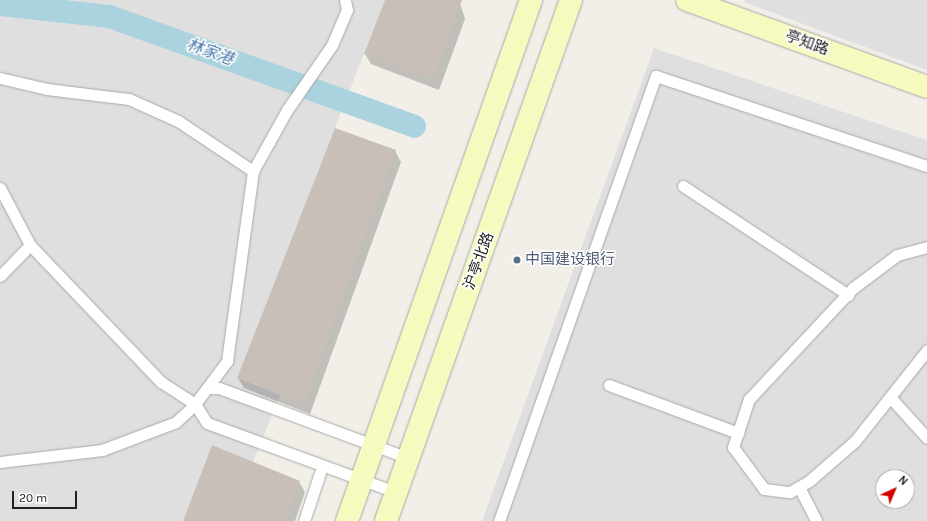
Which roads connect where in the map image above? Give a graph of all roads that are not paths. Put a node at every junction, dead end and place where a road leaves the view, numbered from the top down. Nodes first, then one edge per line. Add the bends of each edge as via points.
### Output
1 (345, 0) edge
2 (531, 0) edge
3 (571, 0) edge
4 (687, 0) edge
5 (0, 78) edge
6 (927, 87) edge
7 (927, 166) edge
8 (253, 171) junction
9 (683, 186) dead end
10 (0, 188) edge
11 (4, 205) edge
12 (30, 245) junction
13 (927, 247) edge
14 (0, 276) edge
15 (848, 295) junction
16 (927, 350) edge
17 (608, 385) dead end
18 (207, 388) junction
19 (890, 397) junction
20 (195, 404) junction
21 (738, 433) junction
22 (927, 438) edge
23 (374, 446) junction
24 (408, 458) junction
25 (0, 462) edge
26 (320, 473) dead end
27 (362, 479) junction
28 (799, 487) junction
29 (396, 492) junction
30 (304, 521) edge
31 (347, 521) edge
32 (386, 521) edge
33 (499, 521) edge
34 (816, 521) edge

1 - 8 lane via 347,10 332,45 287,110
2 - 23 street
3 - 24 street, 沪亭北路
4 - 6 street, 亭知路
5 - 8 lane via 47,89 129,99 178,121
7 - 33 lane via 656,76
8 - 18 lane via 227,361
9 - 15 lane
10 - 11 lane
11 - 12 lane
12 - 14 lane
12 - 20 lane via 161,382
13 - 15 lane via 897,255
15 - 21 lane via 749,399
16 - 19 lane
17 - 21 lane
18 - 20 lane
18 - 23 lane via 219,388
19 - 22 lane
19 - 28 lane via 854,442
20 - 25 lane via 176,422 102,450
20 - 27 lane via 207,423
21 - 28 lane via 734,447 764,489 790,492
23 - 24 lane
23 - 27 street
24 - 29 street, 沪亭北路
26 - 30 lane
27 - 29 lane
27 - 31 street
28 - 34 lane
29 - 32 street, 沪亭北路

